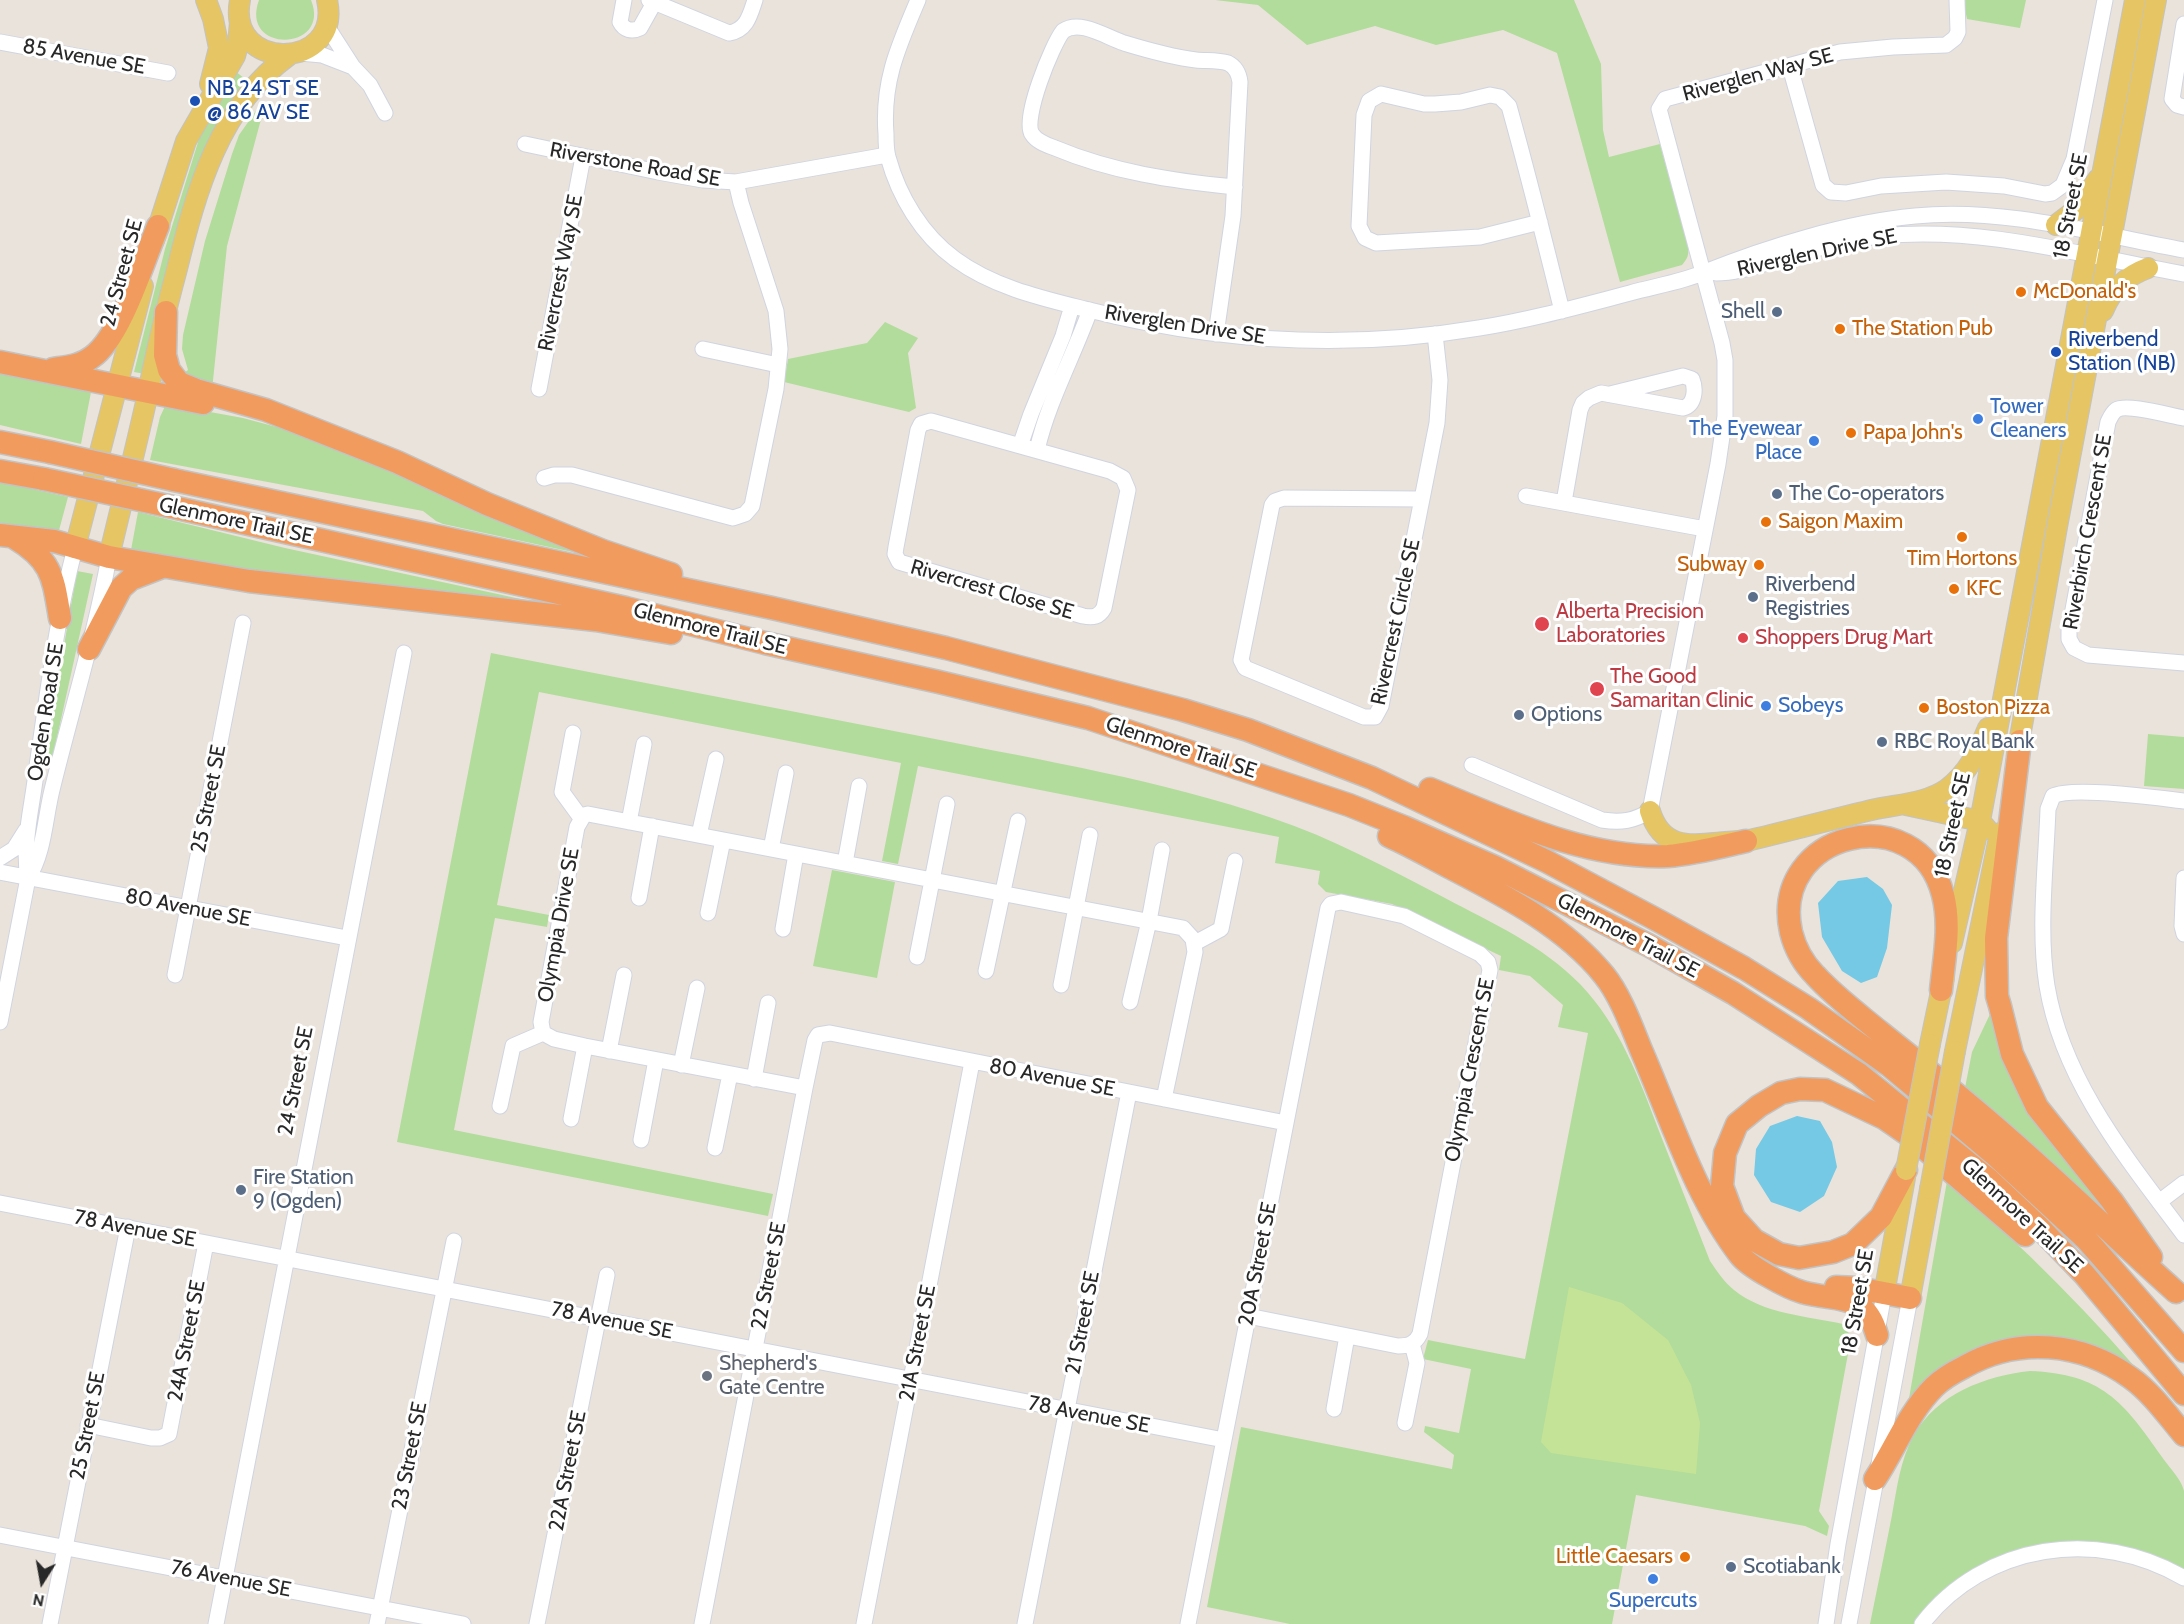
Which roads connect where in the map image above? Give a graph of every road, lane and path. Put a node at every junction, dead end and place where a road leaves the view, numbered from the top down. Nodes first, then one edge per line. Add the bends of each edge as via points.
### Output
1 (206, 0) edge
2 (624, 0) edge
3 (755, 0) edge
4 (918, 0) edge
5 (1957, 0) edge
6 (2105, 0) edge
7 (2135, 0) edge
8 (2156, 0) edge
9 (651, 1) edge
10 (239, 6) edge
11 (329, 11) edge
12 (2184, 24) edge
13 (0, 42) edge
14 (294, 54) junction
15 (353, 67) junction
16 (1790, 67) junction
17 (168, 73) dead end
18 (206, 106) junction
19 (2184, 107) edge
20 (385, 112) dead end
21 (525, 144) dead end
22 (887, 154) junction
23 (583, 157) junction
24 (2103, 172) junction
25 (736, 182) junction
26 (1234, 187) junction
27 (1540, 222) junction
28 (2056, 225) junction
29 (158, 226) junction
30 (2091, 232) junction
31 (2111, 236) junction
32 (2184, 250) edge
33 (2086, 256) junction
34 (2107, 260) junction
35 (2148, 268) junction
36 (1704, 273) junction
37 (2184, 274) edge
38 (1072, 306) junction
39 (1090, 310) junction
40 (1562, 310) junction
41 (166, 312) junction
42 (2095, 330) junction
43 (1216, 334) junction
44 (1435, 334) junction
45 (703, 349) dead end
46 (0, 362) edge
47 (778, 365) junction
48 (42, 370) junction
49 (117, 385) junction
50 (538, 389) dead end
51 (148, 392) junction
52 (1610, 394) junction
53 (2184, 418) edge
54 (304, 427) junction
55 (0, 442) edge
56 (1020, 446) junction
57 (1037, 450) junction
58 (0, 471) edge
59 (544, 478) dead end
60 (1526, 496) dead end
61 (1421, 498) junction
62 (1564, 502) junction
63 (1705, 529) junction
64 (6, 535) edge
65 (75, 548) junction
66 (109, 557) junction
67 (162, 567) junction
68 (772, 608) junction
69 (60, 618) junction
70 (243, 623) dead end
71 (765, 643) junction
72 (88, 649) junction
73 (404, 653) dead end
74 (2184, 663) edge
75 (2003, 692) junction
76 (1248, 730) junction
77 (573, 733) dead end
78 (2020, 741) junction
79 (644, 744) dead end
80 (716, 759) dead end
81 (1232, 765) junction
82 (1472, 765) dead end
83 (786, 773) dead end
84 (859, 786) dead end
85 (2184, 801) edge
86 (947, 804) dead end
87 (1906, 805) junction
88 (1650, 811) junction
89 (581, 818) junction
90 (1980, 820) junction
91 (1018, 821) dead end
92 (629, 822) junction
93 (28, 825) junction
94 (652, 826) junction
95 (699, 835) junction
96 (1090, 835) dead end
97 (723, 840) junction
98 (1746, 841) junction
99 (771, 849) junction
100 (1162, 850) dead end
101 (796, 854) junction
102 (0, 858) edge
103 (1236, 861) dead end
104 (844, 863) junction
105 (1992, 867) junction
106 (0, 872) edge
107 (28, 878) junction
108 (2184, 878) edge
109 (933, 880) junction
110 (1004, 894) junction
111 (639, 898) dead end
112 (1331, 904) joint
113 (1076, 907) junction
114 (187, 908) junction
115 (708, 913) dead end
116 (1149, 921) junction
117 (783, 928) dead end
118 (2184, 934) edge
119 (347, 938) junction
120 (1195, 943) junction
121 (917, 957) dead end
122 (986, 971) dead end
123 (175, 975) dead end
124 (624, 975) dead end
125 (1061, 986) dead end
126 (697, 988) dead end
127 (1941, 990) junction
128 (1130, 1002) dead end
129 (768, 1003) dead end
130 (0, 1022) edge
131 (543, 1033) junction
132 (818, 1035) joint
133 (585, 1046) junction
134 (609, 1051) junction
135 (656, 1060) junction
136 (972, 1062) junction
137 (681, 1065) junction
138 (729, 1074) junction
139 (754, 1079) junction
140 (805, 1088) junction
141 (1129, 1092) junction
142 (1164, 1099) junction
143 (500, 1106) dead end
144 (571, 1119) dead end
145 (1286, 1123) junction
146 (641, 1140) dead end
147 (715, 1148) dead end
148 (1906, 1170) junction
149 (2184, 1183) edge
150 (2159, 1202) junction
151 (0, 1203) edge
152 (128, 1227) junction
153 (2184, 1235) edge
154 (454, 1241) dead end
155 (206, 1243) junction
156 (286, 1258) junction
157 (607, 1275) dead end
158 (1778, 1280) junction
159 (444, 1288) junction
160 (1884, 1294) junction
161 (2180, 1297) edge
162 (1910, 1298) junction
163 (1248, 1316) junction
164 (599, 1318) junction
165 (1877, 1335) junction
166 (1347, 1336) junction
167 (1412, 1344) junction
168 (755, 1349) junction
169 (2184, 1351) edge
170 (2169, 1375) junction
171 (912, 1380) junction
172 (2184, 1395) edge
173 (1334, 1409) dead end
174 (1066, 1411) junction
175 (1405, 1423) dead end
176 (88, 1425) junction
177 (2184, 1435) edge
178 (1224, 1440) junction
179 (1875, 1479) junction
180 (0, 1535) edge
181 (65, 1547) junction
182 (225, 1578) junction
183 (2184, 1578) edge
184 (380, 1608) junction
185 (50, 1624) edge
186 (216, 1624) edge
187 (377, 1624) edge
188 (462, 1624) edge
189 (537, 1624) edge
190 (702, 1624) edge
191 (864, 1624) edge
192 (1025, 1624) edge
193 (1188, 1624) edge
194 (1826, 1624) edge
195 (1849, 1624) edge
196 (1922, 1624) edge

1 - 18 main road via 219,48
2 - 9 street via 620,22 629,30 640,28
3 - 9 street via 744,26 729,33
4 - 22 street, Riverglen Drive SE via 887,84
5 - 16 street, Riverglen Way SE via 1958,32 1946,45 1840,52
6 - 16 street via 2074,159 2062,185 2052,193 1946,182 1831,192 1823,185
7 - 24 main road, 18 Street SE
8 - 31 main road
10 - 14 main road via 245,34 255,45 270,53
10 - 18 main road, 24 Street SE via 235,56
11 - 14 main road via 317,41
11 - 15 street
12 - 19 street via 2172,99
13 - 17 street, 85 Avenue SE
14 - 15 street via 322,55
14 - 41 main road via 265,74 234,113 214,152 188,222
15 - 20 street via 369,83
16 - 36 street, Riverglen Way SE via 1665,99 1659,109
18 - 29 main road, 24 Street SE via 186,141
21 - 23 street, Riverstone Road SE
22 - 25 street, Riverstone Road SE
22 - 38 street, Riverglen Drive SE via 914,215 952,257 990,279
23 - 25 street, Riverstone Road SE via 704,180
23 - 50 street, Rivercrest Way SE
24 - 28 main road via 2077,209
24 - 30 main road, 18 Street SE
25 - 47 street via 776,312
26 - 26 street via 1102,165 1035,138 1029,125 1032,104 1063,31 1084,28 1144,50 1228,63 1235,68 1240,82
26 - 43 street via 1229,254
27 - 27 street via 1456,240 1376,243 1365,238 1359,226 1364,115 1369,101 1381,94 1424,104 1500,97 1509,106
27 - 40 street
28 - 30 street, Riverglen Drive SE
28 - 36 street, Riverglen Drive SE via 1993,215 1947,214 1876,221 1744,256
29 - 48 highway via 115,329 99,352 75,366
29 - 49 main road, 24 Street SE
30 - 31 street, Riverglen Drive SE
30 - 33 main road, 18 Street SE
31 - 32 street, Riverglen Drive SE
31 - 34 main road
33 - 34 street, Riverglen Drive SE
33 - 36 street, Riverglen Drive SE via 1989,238 1916,234 1879,236 1744,269
33 - 75 main road, 18 Street SE
34 - 35 street, Riverglen Drive SE
34 - 42 main road
35 - 37 street, Riverglen Drive SE
35 - 42 main road via 2122,282 2107,301
36 - 40 street, Riverglen Drive SE
36 - 63 street, Riverglen Way SE via 1722,343 1726,393 1723,433
38 - 39 street, Riverglen Drive SE
38 - 56 street
39 - 43 street, Riverglen Drive SE
39 - 57 street via 1053,399
40 - 44 street, Riverglen Drive SE
41 - 51 main road
41 - 54 highway via 165,355 169,370 179,382 266,410
42 - 78 main road
43 - 44 street, Riverglen Drive SE via 1327,341
44 - 61 street, Rivercrest Circle SE via 1439,364 1437,423
45 - 47 street
46 - 48 highway
47 - 59 street via 754,502 745,514 734,518 572,475
48 - 49 highway
49 - 51 highway
49 - 65 main road, 24 Street SE
51 - 54 highway
51 - 66 main road
52 - 52 street via 1683,408 1693,400 1694,383 1683,376
52 - 62 street via 1596,394 1583,403
53 - 74 street, Riverbirch Crescent SE via 2130,408 2116,410 2111,416 2069,639 2074,648 2088,655
54 - 68 highway via 397,462 603,551
55 - 68 highway, Glenmore Trail SE, bridge
56 - 57 street, Rivercrest Close SE
56 - 57 street, Rivercrest Close SE via 938,421 921,424 896,559 904,565 1090,618 1096,616 1104,608 1127,484 1110,471
58 - 71 highway, Glenmore Trail SE, bridge via 626,608
60 - 62 street
61 - 61 street, Rivercrest Circle SE via 1382,706 1375,717 1364,717 1245,668 1241,660 1275,501
62 - 63 street
63 - 88 street, Riverglen Way SE
64 - 65 highway
64 - 69 highway via 31,548 47,565
65 - 66 highway
65 - 69 street, Ogden Road SE
66 - 67 highway
66 - 72 street, Ogden Road SE
67 - 71 highway via 249,581 596,620 725,642
67 - 72 highway via 131,579 121,588
68 - 76 highway, Glenmore Trail SE via 1138,697
69 - 93 street, Ogden Road SE
70 - 114 street, 25 Street SE
71 - 81 highway, Glenmore Trail SE via 1088,718
72 - 107 street, Ogden Road SE via 36,866
73 - 119 street, 24 Street SE
75 - 87 main road via 1979,751 1966,771 1944,791
75 - 90 main road, 18 Street SE
76 - 98 highway via 1332,752 1589,848 1669,856
76 - 169 highway, Glenmore Trail SE via 1372,778 1526,851 1735,963 1808,1008 1890,1066 1994,1154 2087,1240
77 - 89 street, Olympia Drive SE via 562,792
78 - 105 main road
78 - 161 highway via 1996,938 1997,996 2012,1054 2037,1107 2112,1201
79 - 92 street
80 - 95 street
81 - 158 highway via 1396,839 1493,890 1551,926 1582,952 1605,977 1626,1015 1704,1198 1726,1237 1745,1262
81 - 170 highway, Glenmore Trail SE via 1349,805 1495,867 1650,945 1797,1033 1859,1074 1988,1179 2084,1274
82 - 88 street via 1602,820 1622,822
83 - 99 street
84 - 104 street
85 - 150 street via 2065,792 2053,795 2048,809 2043,936 2047,987 2067,1055 2096,1112
86 - 109 street
87 - 90 main road
87 - 98 main road
88 - 98 main road via 1661,835 1678,843
89 - 92 street, Olympia Drive SE via 588,814
89 - 131 street, Olympia Drive SE via 541,1022
90 - 105 main road via 1989,834
90 - 127 main road, 18 Street SE
91 - 110 street
92 - 94 street, Olympia Drive SE
93 - 102 street via 14,849
93 - 107 street, Ogden Road SE
94 - 95 street, Olympia Drive SE
94 - 111 street
95 - 97 street, Olympia Drive SE
96 - 113 street
97 - 99 street, Olympia Drive SE
97 - 115 street
99 - 101 street, Olympia Drive SE
100 - 116 street
101 - 104 street, Olympia Drive SE
101 - 117 street
103 - 120 street via 1221,929
104 - 109 street, Olympia Drive SE
105 - 162 main road, bridge
106 - 107 street, 80 Avenue SE
107 - 114 street, 80 Avenue SE
107 - 130 street, Ogden Road SE
108 - 118 street
109 - 110 street, Olympia Drive SE
109 - 121 street
110 - 113 street, Olympia Drive SE
110 - 122 street
112 - 145 street, 20A Street SE
112 - 167 street, Olympia Crescent SE via 1341,902 1404,916 1480,954 1490,965 1420,1334
113 - 116 street, Olympia Drive SE
113 - 125 street
114 - 119 street, 80 Avenue SE
114 - 123 street, 25 Street SE
116 - 120 street, Olympia Drive SE via 1183,928
116 - 128 street
119 - 156 street, 24 Street SE
120 - 142 street
124 - 134 street
126 - 137 street
127 - 148 main road, 18 Street SE, bridge
127 - 161 highway via 1946,908 1938,881 1919,855 1891,839 1858,836 1831,844 1808,862 1793,888 1789,913 1793,940 1807,967 1847,1005 2013,1142
129 - 139 street
131 - 133 street, Olympia Drive SE
131 - 143 street, Olympia Drive SE via 513,1046
132 - 136 street, 80 Avenue SE via 830,1034
132 - 140 street, 22 Street SE
133 - 134 street, Olympia Drive SE
133 - 144 street
134 - 135 street, Olympia Drive SE
135 - 137 street, Olympia Drive SE
135 - 146 street
136 - 141 street, 80 Avenue SE
136 - 171 street, 21A Street SE
137 - 138 street, Olympia Drive SE
138 - 139 street, Olympia Drive SE
138 - 147 street
139 - 140 street, Olympia Drive SE
140 - 168 street, 22 Street SE
141 - 142 street, 80 Avenue SE
141 - 174 street, 21 Street SE
142 - 145 street, 80 Avenue SE
145 - 163 street, 20A Street SE
148 - 160 main road, 18 Street SE
148 - 170 highway via 1881,1216 1853,1244 1799,1258 1779,1254 1754,1240 1734,1218 1722,1186 1725,1153 1737,1124 1781,1094 1800,1089 1825,1090 1884,1118 1918,1143 2021,1231
149 - 150 street
150 - 153 street
151 - 152 street, 78 Avenue SE
152 - 155 street, 78 Avenue SE
152 - 176 street, 25 Street SE
154 - 159 street, 23 Street SE
155 - 156 street, 78 Avenue SE
155 - 176 street, 24A Street SE via 170,1430 163,1437 151,1438
156 - 159 street, 78 Avenue SE
156 - 182 street, 24 Street SE
157 - 164 street, 22A Street SE
158 - 160 highway
158 - 165 highway via 1800,1292 1857,1304 1873,1320
159 - 164 street, 78 Avenue SE
159 - 184 street, 23 Street SE
160 - 162 highway
160 - 165 street, 18 Street SE
162 - 179 street
163 - 166 street
163 - 178 street, 20A Street SE
164 - 168 street, 78 Avenue SE
164 - 189 street, 22A Street SE
165 - 194 street, 18 Street SE
166 - 167 street via 1398,1346
166 - 173 street
167 - 175 street, Olympia Crescent SE via 1417,1363
168 - 171 street, 78 Avenue SE
168 - 190 street, 22 Street SE
170 - 172 highway, Glenmore Trail SE
171 - 174 street, 78 Avenue SE
171 - 191 street, 21A Street SE
174 - 178 street, 78 Avenue SE
174 - 192 street, 21 Street SE
176 - 181 street, 25 Street SE
177 - 179 highway via 2133,1379 2107,1363 2079,1351 2051,1347 2006,1349 1979,1358 1935,1386 1911,1415
178 - 193 street, 20A Street SE
179 - 195 street
180 - 181 street, 76 Avenue SE
181 - 182 street, 76 Avenue SE
181 - 185 street, 25 Street SE
182 - 184 street, 76 Avenue SE
182 - 186 street, 24 Street SE
183 - 196 street via 2167,1568 2112,1550 2042,1551 2004,1562 1965,1582
184 - 187 street, 23 Street SE
184 - 188 street, 76 Avenue SE

